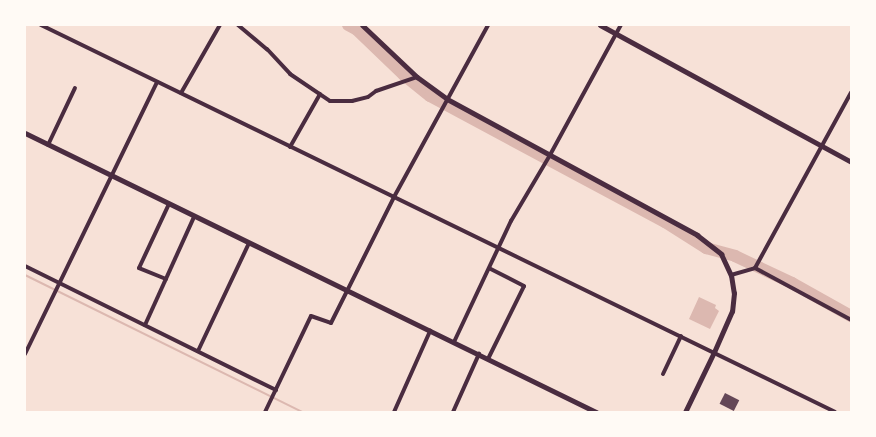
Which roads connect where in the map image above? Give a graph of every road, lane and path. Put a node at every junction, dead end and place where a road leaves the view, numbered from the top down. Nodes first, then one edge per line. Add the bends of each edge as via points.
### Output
1 (41, 25) edge
2 (220, 25) edge
3 (238, 25) edge
4 (362, 25) edge
5 (488, 25) edge
6 (600, 25) edge
7 (621, 25) edge
8 (616, 34) junction
9 (417, 77) junction
10 (157, 82) junction
11 (75, 88) dead end
12 (181, 93) junction
13 (851, 93) edge
14 (320, 94) junction
15 (447, 99) junction
16 (25, 133) edge
17 (48, 145) junction
18 (822, 146) junction
19 (290, 147) junction
20 (550, 155) junction
21 (851, 162) edge
22 (111, 176) junction
23 (394, 197) junction
24 (169, 204) junction
25 (194, 217) junction
26 (249, 243) junction
27 (498, 249) junction
28 (25, 266) edge
29 (489, 268) junction
30 (755, 268) junction
31 (732, 275) junction
32 (166, 279) junction
33 (60, 283) junction
34 (347, 290) junction
35 (851, 320) edge
36 (145, 325) junction
37 (430, 330) junction
38 (681, 336) junction
39 (454, 342) junction
40 (198, 351) junction
41 (714, 352) junction
42 (25, 354) edge
43 (479, 354) junction
44 (488, 359) junction
45 (663, 374) dead end
46 (276, 390) junction
47 (265, 412) edge
48 (394, 412) edge
49 (453, 412) edge
50 (596, 412) edge
51 (685, 412) edge
52 (835, 412) edge

1 - 10 street
2 - 12 street
3 - 14 street via 267,49 290,74
4 - 9 street
5 - 15 street
6 - 8 street
7 - 8 street
8 - 18 street
8 - 20 street
9 - 14 street via 376,91 368,97 352,100 330,101
9 - 15 street
10 - 12 street
10 - 22 street
11 - 17 street
12 - 19 street
13 - 18 street
14 - 19 street
15 - 20 street
15 - 23 street
16 - 17 street
17 - 22 street
18 - 21 street
18 - 30 street
19 - 23 street
20 - 27 street via 511,221
20 - 31 street via 698,235 721,254
22 - 24 street
22 - 33 street
23 - 27 street
23 - 34 street
24 - 25 street
24 - 32 street via 139,268
25 - 26 street
25 - 32 street
26 - 34 street
26 - 40 street
27 - 29 street
27 - 38 street
28 - 33 street
29 - 39 street
29 - 44 street via 524,286
30 - 31 street
30 - 35 street
31 - 41 street via 732,311
32 - 36 street
33 - 36 street
33 - 42 street
34 - 37 street
34 - 46 street via 331,324 311,316
36 - 40 street
37 - 39 street
37 - 48 street
38 - 41 street
38 - 45 street
39 - 43 street
40 - 46 street
41 - 51 street
41 - 52 street
43 - 44 street
43 - 49 street
44 - 50 street
46 - 47 street

